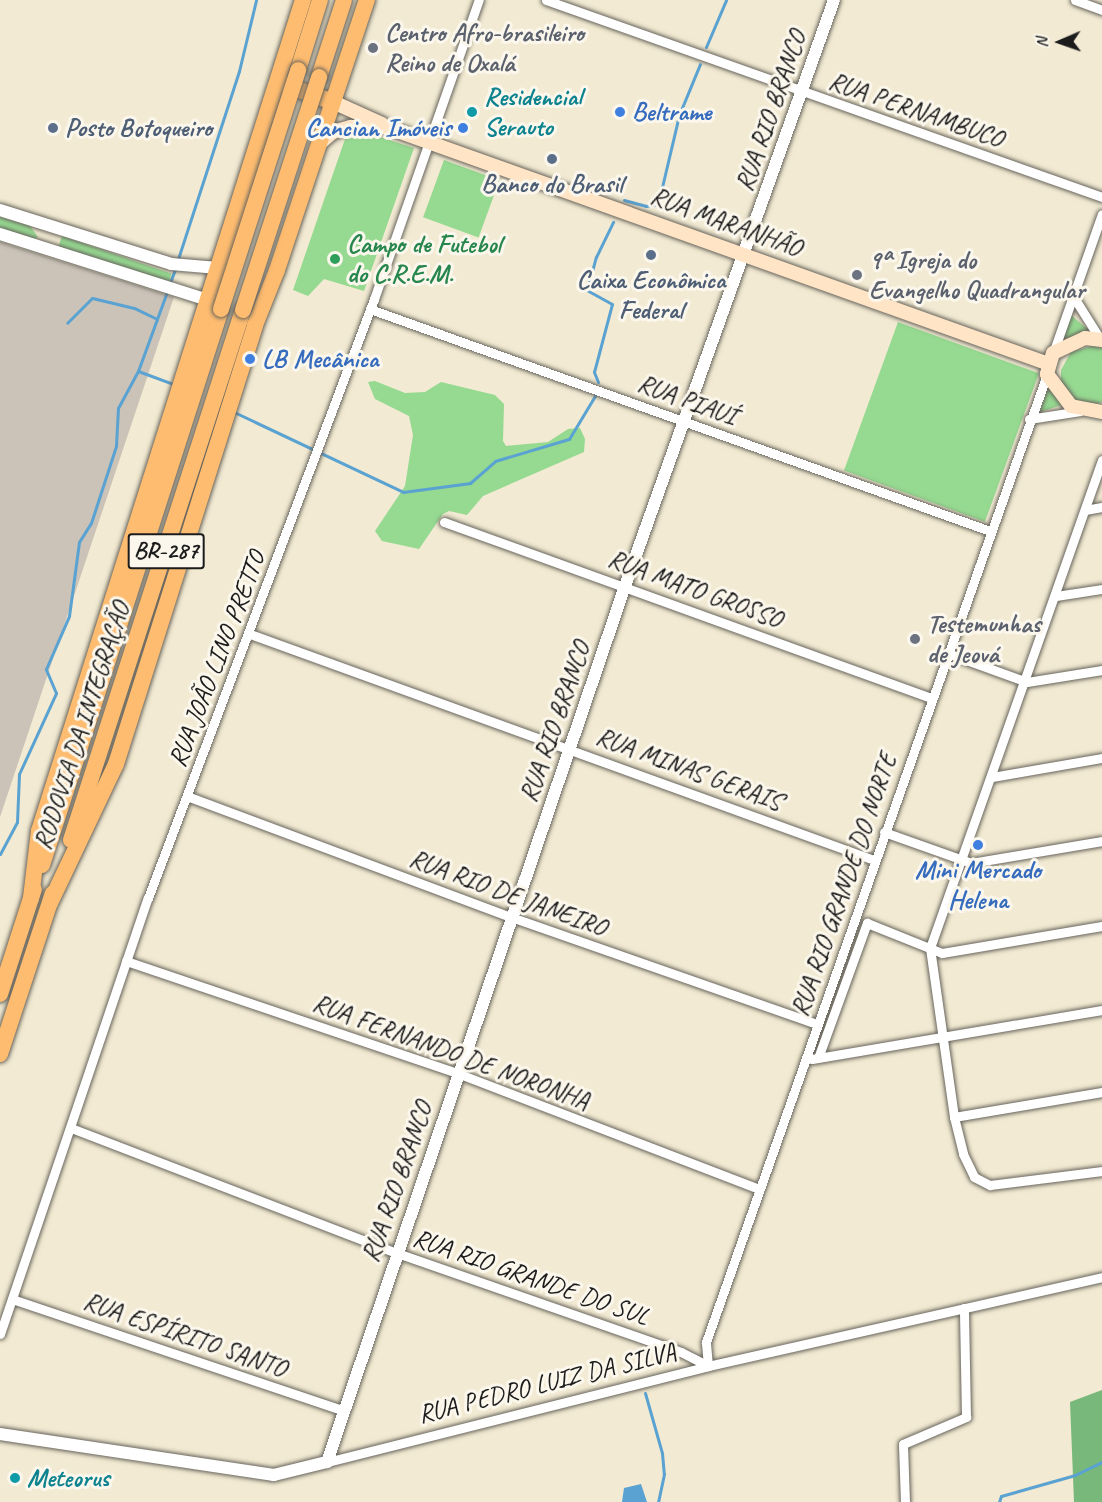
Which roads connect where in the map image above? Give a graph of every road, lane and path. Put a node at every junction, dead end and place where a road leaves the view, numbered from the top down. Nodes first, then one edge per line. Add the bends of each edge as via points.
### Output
1 (303, 0) edge
2 (320, 0) edge
3 (344, 0) edge
4 (367, 0) edge
5 (479, 0) edge
6 (546, 0) edge
7 (834, 0) edge
8 (1075, 0) edge
9 (1102, 10) edge
10 (277, 82) junction
11 (801, 92) junction
12 (333, 102) junction
13 (386, 127) junction
14 (429, 142) junction
15 (319, 144) junction
16 (1102, 196) edge
17 (0, 210) edge
18 (1102, 214) edge
19 (0, 234) edge
20 (746, 254) junction
21 (218, 268) junction
22 (1072, 296) junction
23 (215, 304) junction
24 (262, 307) junction
25 (370, 309) junction
26 (1101, 340) edge
27 (1050, 364) junction
28 (1084, 410) junction
29 (1102, 412) edge
30 (1029, 419) junction
31 (684, 421) junction
32 (1102, 459) edge
33 (1102, 507) edge
34 (1085, 510) junction
35 (444, 522) dead end
36 (990, 531) junction
37 (625, 586) junction
38 (1102, 588) edge
39 (1056, 596) junction
40 (250, 634) junction
41 (947, 653) junction
42 (1102, 670) edge
43 (1026, 682) junction
44 (931, 698) junction
45 (570, 747) junction
46 (1102, 758) edge
47 (992, 777) junction
48 (187, 796) junction
49 (884, 832) junction
50 (1102, 841) edge
51 (874, 860) junction
52 (961, 860) junction
53 (50, 903) junction
54 (511, 917) junction
55 (1102, 926) edge
56 (930, 948) junction
57 (126, 961) junction
58 (0, 994) edge
59 (1102, 1010) edge
60 (817, 1024) junction
61 (942, 1037) junction
62 (0, 1054) edge
63 (818, 1058) junction
64 (804, 1060) junction
65 (458, 1073) junction
66 (1102, 1092) edge
67 (954, 1117) junction
68 (71, 1128) junction
69 (1102, 1171) edge
70 (759, 1189) junction
71 (397, 1252) junction
72 (1102, 1277) edge
73 (12, 1299) junction
74 (964, 1308) junction
75 (0, 1334) edge
76 (708, 1366) junction
77 (344, 1411) junction
78 (0, 1434) edge
79 (327, 1462) junction
80 (905, 1502) edge

1 - 10 highway, BR-287
2 - 23 highway, BR-287, bridge
3 - 53 highway, RODOVIA DA INTEGRAÇÃO / BR-287, bridge
4 - 12 highway, BR-287
5 - 14 street, RUA JOÃO LINO PRETTO
6 - 11 street, RUA PERNAMBUCO
7 - 11 street, RUA RIO BRANCO
8 - 9 street
10 - 12 highway
10 - 21 highway, BR-287
11 - 16 street, RUA PERNAMBUCO
11 - 20 street, RUA RIO BRANCO
12 - 13 main road, RUA MARANHÃO
12 - 15 highway, BR-287
13 - 14 main road, RUA MARANHÃO
13 - 15 main road, RUA MARANHÃO via 351,127 333,132
14 - 20 main road, RUA MARANHÃO
14 - 25 street, RUA JOÃO LINO PRETTO
15 - 24 highway, BR-287
17 - 21 street via 171,264
18 - 22 street, RUA RIO GRANDE DO NORTE
19 - 23 street
20 - 27 main road, RUA MARANHÃO
20 - 31 street, RUA RIO BRANCO
21 - 23 highway, BR-287
22 - 26 street
22 - 27 street, RUA RIO GRANDE DO NORTE
23 - 24 highway
23 - 58 highway, RODOVIA DA INTEGRAÇÃO / BR-287
24 - 53 highway, BR-287 via 116,764
25 - 31 street, RUA PIAUÍ
25 - 40 street, RUA JOÃO LINO PRETTO
26 - 27 main road via 1085,338
27 - 28 main road via 1061,397
27 - 30 street, RUA RIO GRANDE DO NORTE
28 - 29 main road
28 - 30 street
30 - 36 street, RUA RIO GRANDE DO NORTE
31 - 36 street, RUA PIAUÍ
31 - 37 street, RUA RIO BRANCO
32 - 34 street
33 - 34 street
34 - 39 street
35 - 37 street, RUA MATO GROSSO
36 - 41 street, RUA RIO GRANDE DO NORTE
37 - 44 street, RUA MATO GROSSO
37 - 45 street, RUA RIO BRANCO
38 - 39 street
39 - 43 street
40 - 45 street, RUA MINAS GERAIS
40 - 48 street, RUA JOÃO LINO PRETTO
41 - 43 street
41 - 44 street, RUA RIO GRANDE DO NORTE
42 - 43 street
43 - 47 street
44 - 49 street, RUA RIO GRANDE DO NORTE
45 - 51 street, RUA MINAS GERAIS
45 - 54 street, RUA RIO BRANCO
46 - 47 street
47 - 52 street
48 - 54 street, RUA RIO DE JANEIRO
48 - 57 street, RUA JOÃO LINO PRETTO
49 - 51 street, RUA RIO GRANDE DO NORTE
49 - 52 street
50 - 52 street via 971,863
51 - 60 street, RUA RIO GRANDE DO NORTE
52 - 56 street
53 - 62 highway, RODOVIA DA INTEGRAÇÃO / BR-287
54 - 60 street, RUA RIO DE JANEIRO
54 - 65 street, RUA RIO BRANCO
55 - 56 street via 942,953
56 - 61 street
56 - 63 street via 867,923
57 - 65 street, RUA FERNANDO DE NORONHA
57 - 68 street, RUA JOÃO LINO PRETTO
59 - 61 street
60 - 64 street, RUA RIO GRANDE DO NORTE
61 - 63 street
61 - 67 street
63 - 64 street
64 - 70 street, RUA RIO GRANDE DO NORTE
65 - 70 street, RUA FERNANDO DE NORONHA
65 - 71 street, RUA RIO BRANCO
66 - 67 street
67 - 69 street via 963,1154 974,1177 990,1185
68 - 71 street, RUA RIO GRANDE DO SUL
68 - 73 street, RUA JOÃO LINO PRETTO
70 - 76 street, RUA RIO GRANDE DO NORTE via 706,1341
71 - 76 street, RUA RIO GRANDE DO SUL via 681,1352
71 - 77 street, RUA RIO BRANCO
72 - 74 street, RUA PEDRO LUIZ DA SILVA
73 - 75 street, RUA JOÃO LINO PRETTO
73 - 77 street, RUA ESPÍRITO SANTO
74 - 76 street, RUA PEDRO LUIZ DA SILVA
74 - 80 street via 966,1417 903,1444
76 - 79 street, RUA PEDRO LUIZ DA SILVA
77 - 79 street, RUA RIO BRANCO
78 - 79 street, RUA PEDRO LUIZ DA SILVA via 274,1474

